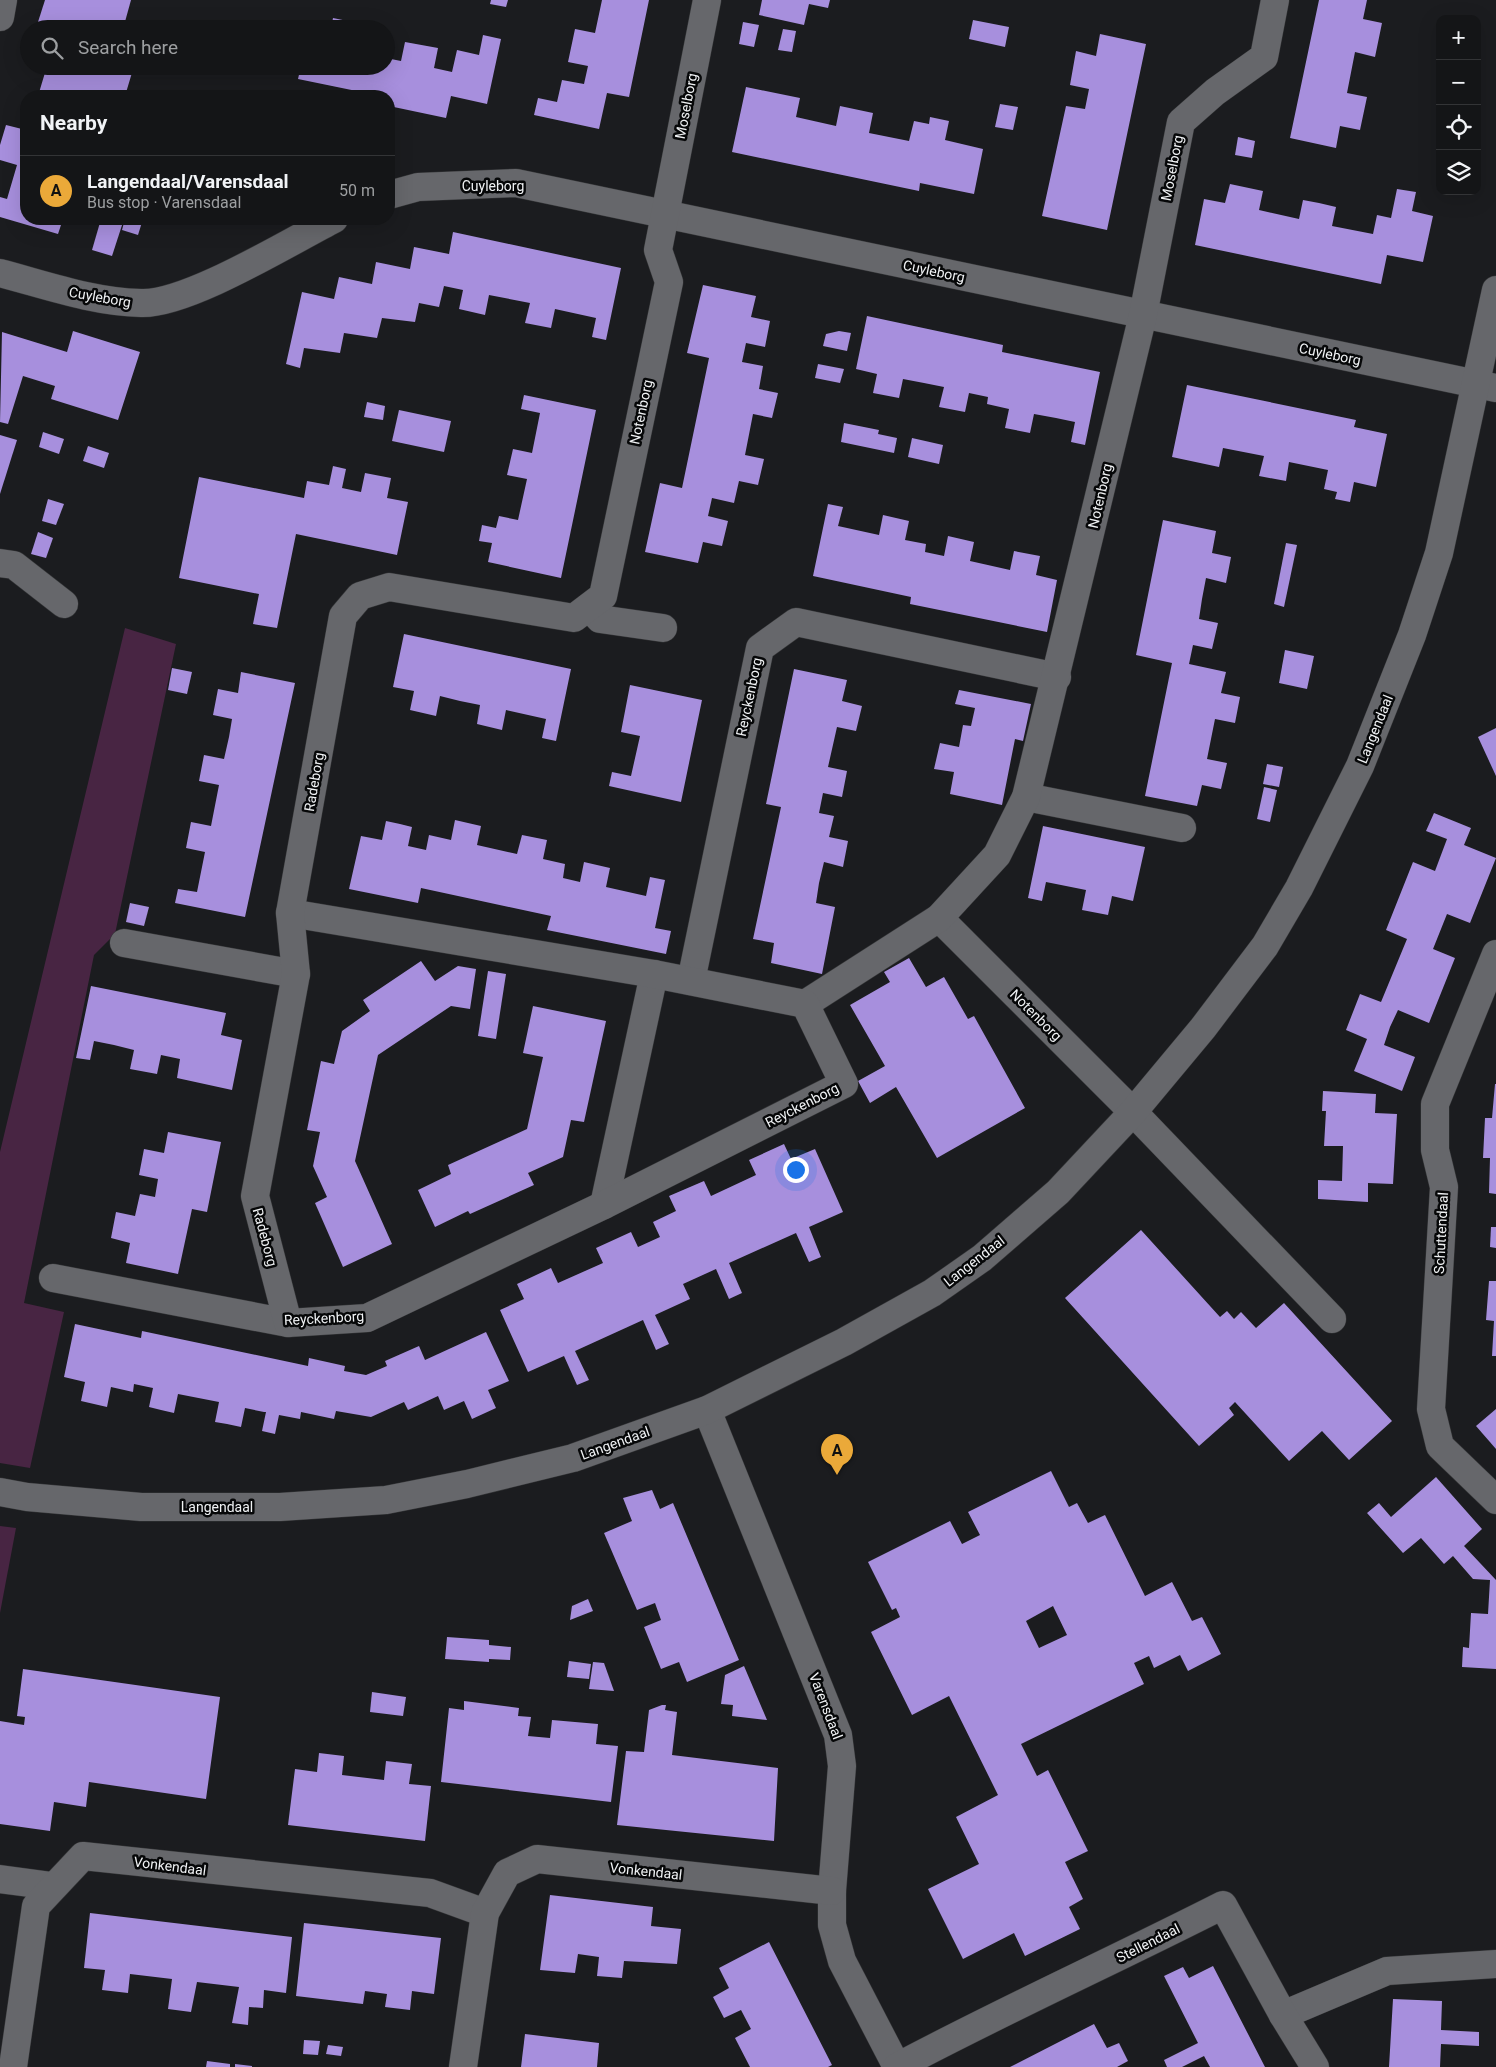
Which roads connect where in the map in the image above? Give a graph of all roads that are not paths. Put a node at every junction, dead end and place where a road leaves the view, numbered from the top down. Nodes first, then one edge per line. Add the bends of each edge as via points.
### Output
1 (4, 0) edge
2 (707, 0) edge
3 (1275, 0) edge
4 (0, 17) edge
5 (395, 193) edge
6 (665, 213) junction
7 (322, 225) edge
8 (0, 273) edge
9 (1496, 290) edge
10 (1143, 315) junction
11 (1486, 386) edge
12 (0, 563) edge
13 (360, 596) joint
14 (64, 604) dead end
15 (589, 607) junction
16 (663, 628) dead end
17 (1057, 677) junction
18 (1026, 797) junction
19 (1182, 828) dead end
20 (290, 913) junction
21 (939, 918) junction
22 (124, 943) dead end
23 (1496, 954) edge
24 (296, 974) junction
25 (654, 974) junction
26 (691, 982) junction
27 (805, 1004) junction
28 (1133, 1112) junction
29 (604, 1205) junction
30 (53, 1278) dead end
31 (1332, 1319) dead end
32 (288, 1323) junction
33 (707, 1410) junction
34 (0, 1492) edge
35 (1496, 1500) edge
36 (0, 1879) edge
37 (52, 1886) junction
38 (832, 1891) junction
39 (485, 1913) junction
40 (1496, 1964) edge
41 (1283, 2015) junction
42 (960, 2033) joint
43 (13, 2067) edge
44 (463, 2067) edge
45 (897, 2067) edge
46 (1315, 2067) edge

1 - 4 street
2 - 6 street, Moselborg
3 - 10 street, Moselborg via 1264,57 1215,92 1182,122
5 - 6 street, Cuyleborg via 418,187 516,183
6 - 10 street, Cuyleborg
6 - 15 street, Notenborg via 658,250 669,282 603,596
7 - 8 street, Cuyleborg via 178,298 142,304 80,295
9 - 11 street, Langendaal
10 - 11 street, Cuyleborg
10 - 17 street, Notenborg
11 - 28 street, Langendaal via 1439,553 1412,635 1360,766 1299,888 1265,946 1203,1028
12 - 14 street via 14,566
13 - 15 street, Notenborg via 389,587 574,618
13 - 20 street, Radeborg via 343,616
15 - 16 street via 600,619
17 - 18 street, Notenborg
17 - 26 street, Reyckenborg via 796,622 760,648
18 - 19 street
18 - 21 street, Notenborg via 997,855
20 - 24 street, Radeborg
20 - 25 street
21 - 27 street, Notenborg
21 - 28 street, Notenborg
22 - 24 street
23 - 35 street, Schuttendaal via 1436,1104 1435,1150 1444,1187 1431,1409 1440,1446
24 - 32 street, Radeborg via 255,1196
25 - 26 street
25 - 29 street
26 - 27 street
27 - 29 street, Reyckenborg via 844,1084
28 - 31 street
28 - 33 street, Langendaal via 1058,1192 982,1258 932,1294
29 - 32 street, Reyckenborg via 367,1318
30 - 32 street, Reyckenborg
33 - 34 street, Langendaal via 574,1458 386,1500 280,1507 141,1507
33 - 38 street, Varensdaal via 838,1735 842,1766
36 - 37 street
37 - 39 street, Vonkendaal via 83,1856 430,1893
37 - 43 street, Vonkendaal via 36,1906
38 - 39 street, Vonkendaal via 538,1859 508,1873
38 - 45 street, Varensdaal via 832,1925 842,1961
39 - 44 street, Vonkendaal
40 - 41 street via 1387,1972
41 - 42 street, Stellendaal via 1223,1905
41 - 46 street, Stellendaal
42 - 45 street, Varensdaal

